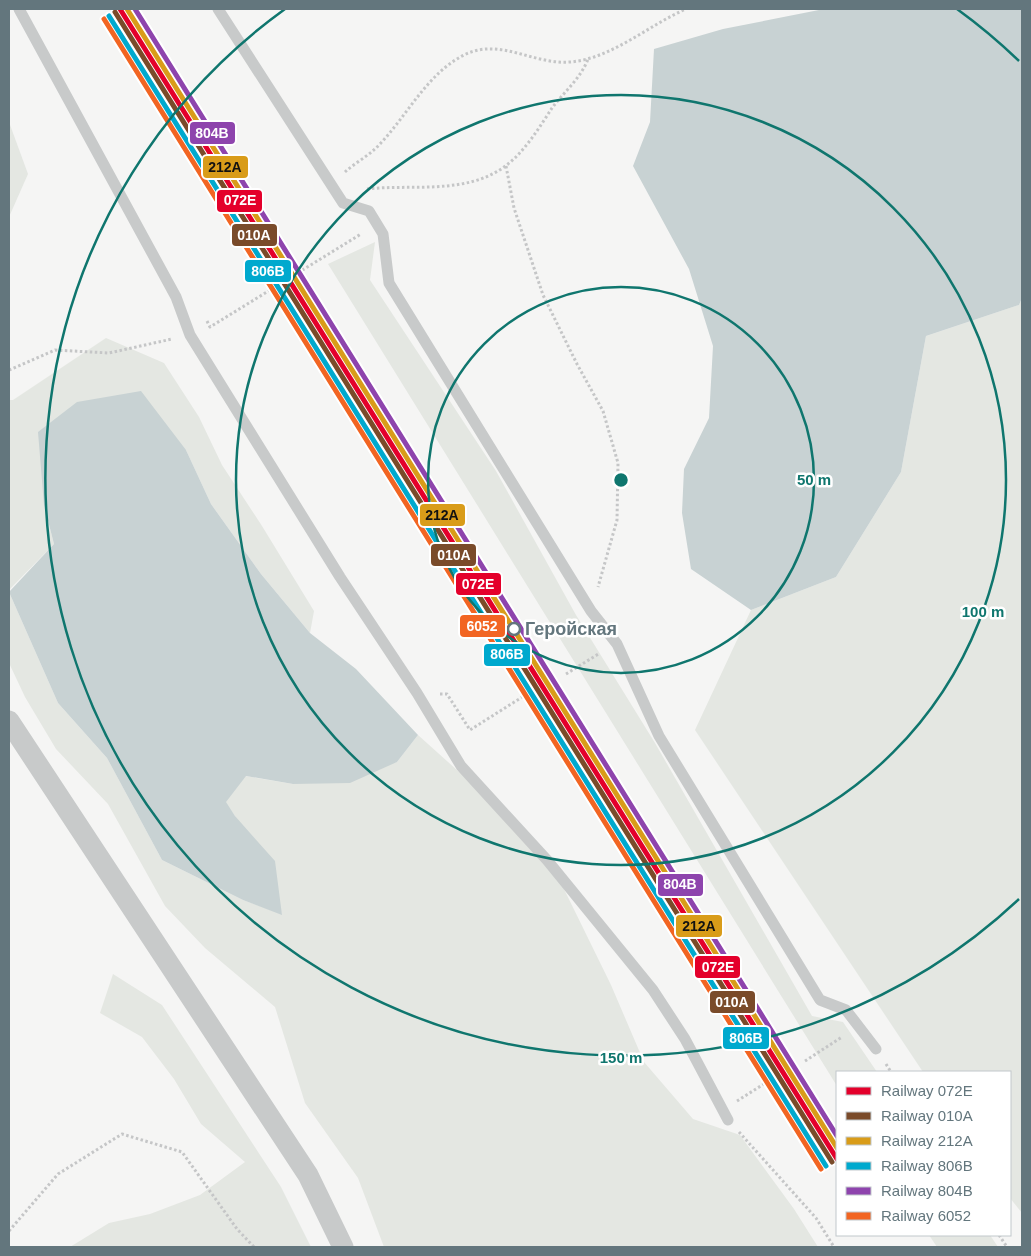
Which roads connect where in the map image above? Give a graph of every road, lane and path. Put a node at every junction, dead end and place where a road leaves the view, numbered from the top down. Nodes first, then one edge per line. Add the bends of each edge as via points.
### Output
1 (19, 9) edge
2 (218, 9) edge
3 (686, 9) edge
4 (588, 59) junction
5 (506, 166) junction
6 (330, 183) junction
7 (340, 198) junction
8 (206, 320) dead end
9 (190, 335) junction
10 (9, 370) edge
11 (591, 611) junction
12 (598, 645) dead end
13 (566, 674) dead end
14 (447, 694) dead end
15 (527, 694) dead end
16 (9, 721) edge
17 (838, 1031) dead end
18 (876, 1049) dead end
19 (806, 1061) dead end
20 (767, 1082) dead end
21 (732, 1094) dead end
22 (728, 1120) joint
23 (9, 1231) edge
24 (1000, 1236) edge
25 (254, 1247) edge
26 (343, 1247) edge
27 (834, 1247) edge
28 (1007, 1247) edge

1 - 9 lane via 176,297
2 - 6 lane
3 - 4 path
4 - 5 path via 584,71
4 - 6 path via 549,61 500,48 484,48 465,54 442,71 375,149
5 - 7 path via 472,182 378,188
5 - 11 path via 514,208 543,295 603,411 618,463 617,520
6 - 7 lane
7 - 8 path via 362,233 210,327
7 - 11 lane via 369,211 383,234 389,283
9 - 10 path via 109,353 55,350
9 - 22 lane via 461,766 547,860 653,990 685,1039
11 - 18 lane via 617,644 659,736 820,1000 846,1010
12 - 13 path via 602,652
14 - 15 path via 470,730
16 - 26 street via 308,1175
17 - 19 path via 842,1038
20 - 21 path via 737,1101
22 - 27 path via 816,1218
23 - 25 path via 58,1174 122,1134 182,1152 237,1229
24 - 28 path

